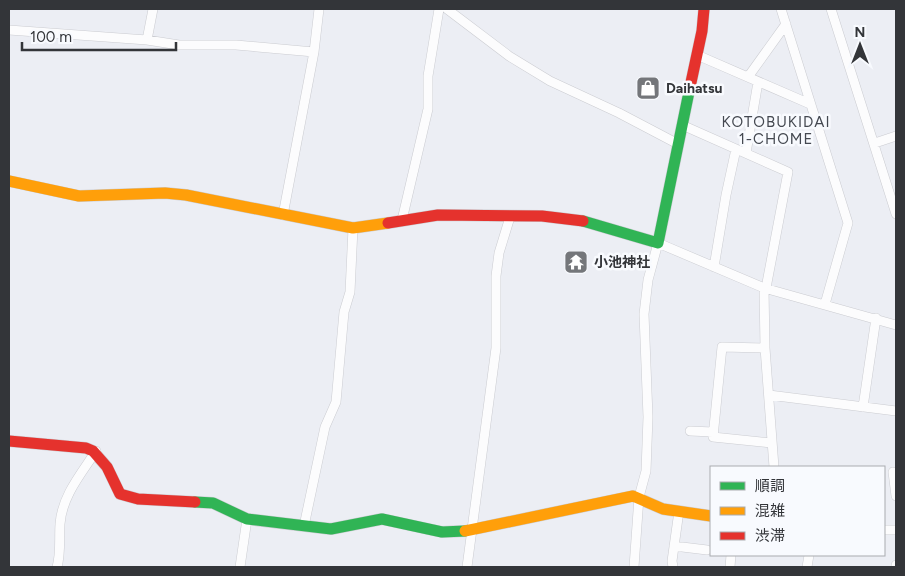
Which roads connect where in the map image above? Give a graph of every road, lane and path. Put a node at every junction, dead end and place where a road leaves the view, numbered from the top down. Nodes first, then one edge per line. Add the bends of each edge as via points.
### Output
1 (153, 9) edge
2 (320, 9) edge
3 (438, 9) edge
4 (448, 9) edge
5 (781, 9) edge
6 (831, 9) edge
7 (707, 10) edge
8 (786, 24) junction
9 (9, 30) edge
10 (147, 40) junction
11 (314, 52) junction
12 (697, 55) junction
13 (748, 77) junction
14 (758, 82) junction
15 (810, 104) junction
16 (682, 125) junction
17 (896, 136) edge
18 (875, 143) junction
19 (678, 144) junction
20 (736, 149) junction
21 (746, 153) junction
22 (9, 181) edge
23 (896, 214) edge
24 (283, 215) junction
25 (510, 217) junction
26 (402, 220) junction
27 (353, 228) junction
28 (658, 243) junction
29 (714, 267) junction
30 (765, 288) junction
31 (825, 304) junction
32 (876, 318) junction
33 (896, 325) edge
34 (765, 348) junction
35 (768, 394) junction
36 (863, 407) junction
37 (896, 411) edge
38 (690, 431) dead end
39 (713, 432) junction
40 (9, 441) edge
41 (772, 443) junction
42 (96, 451) junction
43 (774, 466) edge
44 (891, 471) edge
45 (896, 496) edge
46 (639, 497) junction
47 (679, 511) junction
48 (710, 516) edge
49 (246, 518) junction
50 (304, 526) junction
51 (473, 531) junction
52 (674, 546) junction
53 (706, 550) dead end
54 (57, 567) edge
55 (240, 567) edge
56 (468, 567) edge
57 (634, 567) edge
58 (673, 567) edge

1 - 10 street
2 - 11 street
3 - 26 street via 428,76 428,109
4 - 19 street via 508,56 550,81
5 - 8 street
6 - 18 street
7 - 12 street
8 - 13 street
8 - 15 street
9 - 10 street
10 - 11 street via 179,45 236,45
11 - 24 street
12 - 13 street
12 - 16 street
13 - 14 street
14 - 15 street
14 - 21 street
15 - 31 street via 848,223
16 - 19 street
16 - 20 street
17 - 18 street
18 - 23 street
19 - 28 street
20 - 21 street
20 - 29 street
21 - 30 street via 788,172
22 - 24 street via 80,196 179,194
24 - 27 street
25 - 26 street via 438,215
25 - 28 street via 542,216 584,221
25 - 51 street via 496,276 496,348
26 - 27 street
27 - 50 street via 350,292 344,312 336,402 325,426
28 - 29 street
28 - 46 street via 648,280 644,314 648,417 646,471
29 - 30 street
30 - 31 street
30 - 34 street
31 - 32 street
32 - 33 street
32 - 36 street
34 - 35 street
34 - 39 street via 722,347
35 - 36 street
35 - 41 street
36 - 37 street
38 - 39 street
39 - 41 street via 713,437
40 - 42 street
41 - 43 street
42 - 49 street via 120,494 138,499 213,503
42 - 54 street via 66,497 60,524
44 - 45 street
46 - 47 street via 663,509
46 - 51 street
46 - 57 street
47 - 48 street
47 - 52 street
49 - 50 street
49 - 55 street
50 - 51 street via 331,528 382,519 442,532
51 - 56 street
52 - 53 street
52 - 58 street

